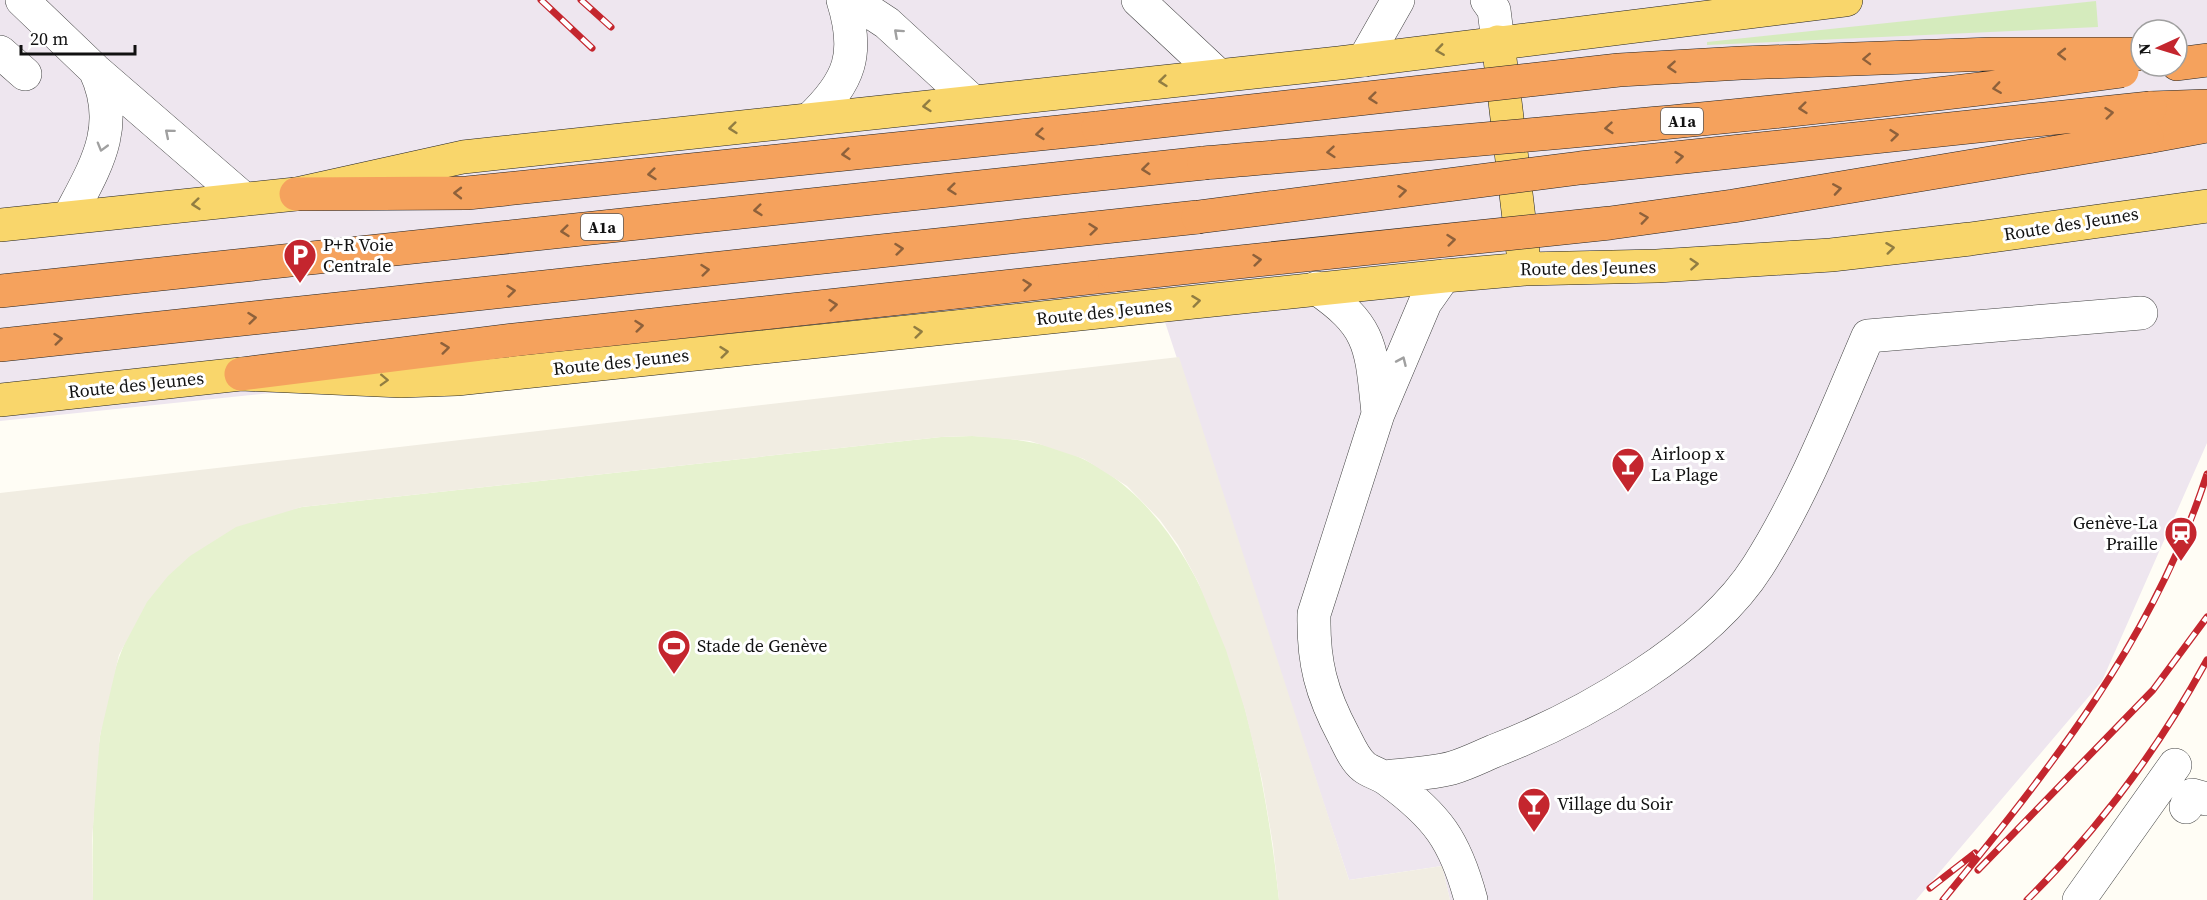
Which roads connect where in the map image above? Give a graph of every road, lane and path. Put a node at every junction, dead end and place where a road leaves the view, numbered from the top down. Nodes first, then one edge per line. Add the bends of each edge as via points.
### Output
1 (22, 0) edge
2 (843, 0) edge
3 (852, 0) edge
4 (1138, 0) edge
5 (1398, 0) edge
6 (1487, 0) edge
7 (1846, 0) edge
8 (1716, 8) edge
9 (1498, 42) junction
10 (0, 52) edge
11 (2129, 54) edge
12 (2189, 54) edge
13 (2207, 54) edge
14 (1364, 60) junction
15 (2207, 60) edge
16 (2189, 62) edge
17 (95, 70) junction
18 (2129, 70) edge
19 (25, 74) dead end
20 (1218, 75) junction
21 (972, 101) junction
22 (2207, 106) edge
23 (810, 119) junction
24 (2207, 126) edge
25 (296, 194) junction
26 (244, 199) junction
27 (2207, 206) edge
28 (69, 217) junction
29 (0, 225) edge
30 (1525, 269) junction
31 (1444, 276) junction
32 (1316, 288) junction
33 (0, 291) edge
34 (2141, 313) dead end
35 (0, 345) edge
36 (241, 374) junction
37 (0, 400) edge
38 (1378, 414) junction
39 (2175, 765) dead end
40 (1384, 777) junction
41 (1471, 900) edge
42 (2079, 900) edge

1 - 17 street
2 - 23 street via 853,41 850,64 830,100
21 -> 3 street via 887,23
4 - 20 street
5 - 14 street
6 - 9 street via 1494,10
7 - 8 main road
8 - 9 main road
9 -> 14 main road
9 - 30 main road
10 - 19 street
11 -> 25 highway, bridge via 1980,55 1619,70 467,193
12 - 13 highway
14 - 20 main road
15 - 16 highway
26 -> 17 street
17 -> 28 street via 105,91 105,145
18 -> 33 highway, A1a, bridge via 1974,91 1617,128 1204,162
20 -> 21 main road
21 -> 23 main road
35 -> 22 highway, A1a, bridge via 1198,217 1580,168 2150,108
23 -> 25 main road via 463,157
36 -> 24 highway, bridge via 534,338 1632,220
25 - 26 main road
26 -> 28 main road
30 -> 27 main road, Route des Jeunes via 1657,266 1832,255
28 - 29 main road
30 - 31 main road, Route des Jeunes
31 - 32 main road, Route des Jeunes
38 -> 31 street via 1425,303
36 -> 32 main road, Route des Jeunes via 401,381 457,379
32 - 38 street via 1346,309 1367,339
34 - 40 street via 1868,336 1814,460 1758,567 1724,607 1684,644 1638,676 1537,734 1452,768
36 - 37 main road, Route des Jeunes
38 - 40 street via 1314,614 1313,638 1325,701 1363,766
39 - 42 street
40 - 41 street via 1421,805 1443,833 1461,864

